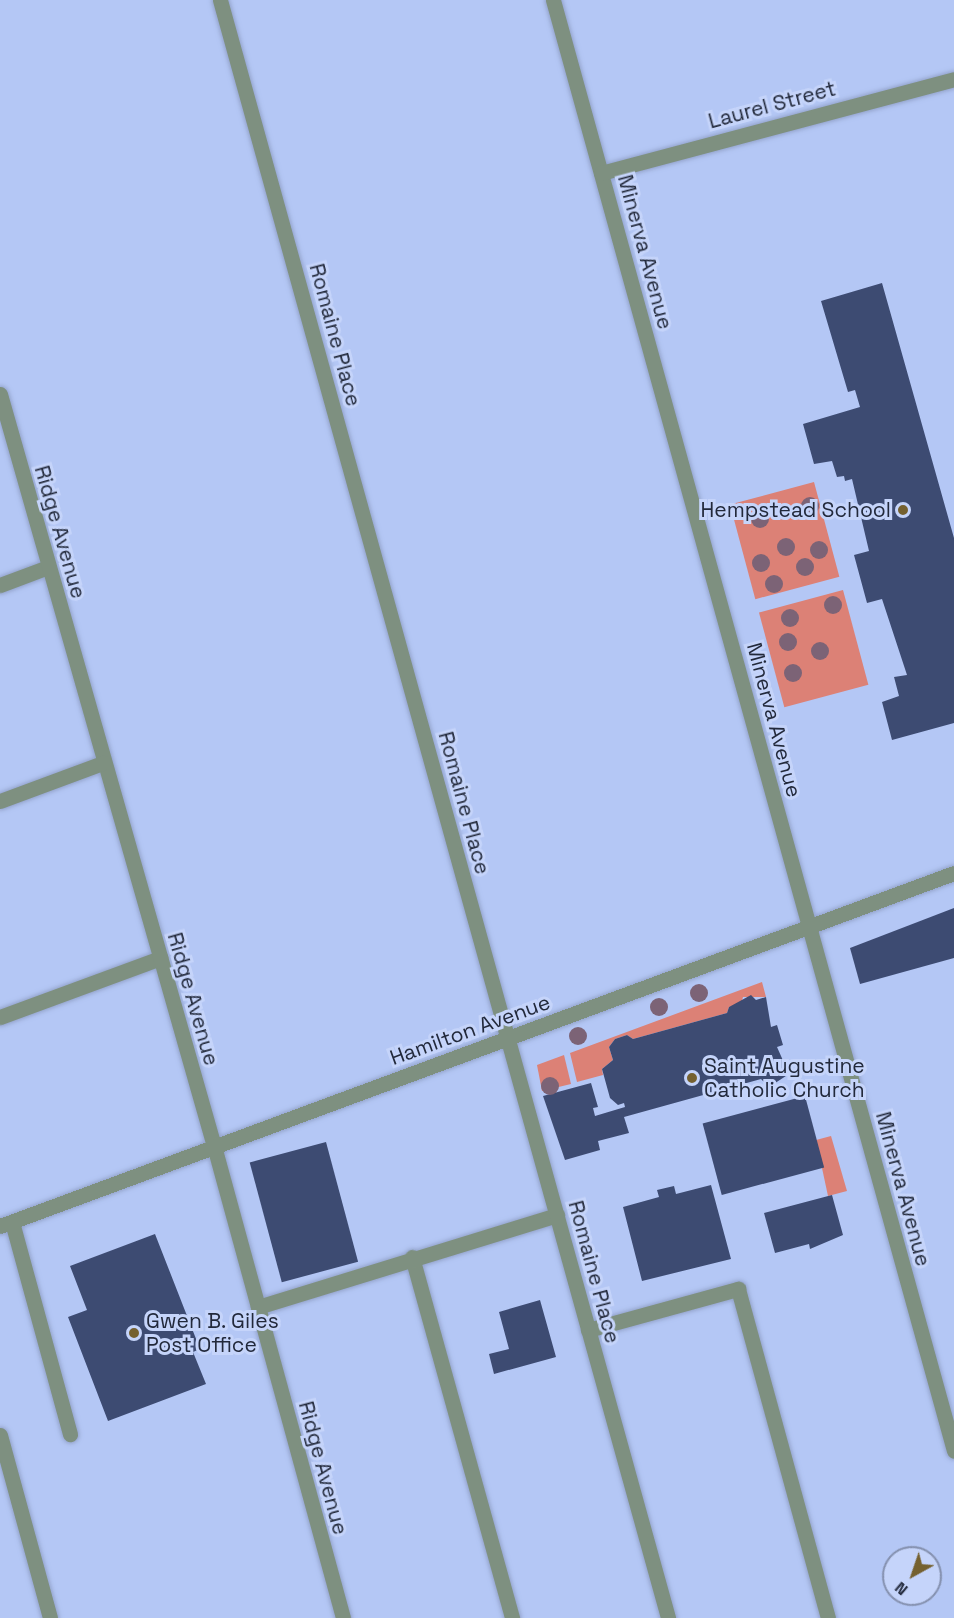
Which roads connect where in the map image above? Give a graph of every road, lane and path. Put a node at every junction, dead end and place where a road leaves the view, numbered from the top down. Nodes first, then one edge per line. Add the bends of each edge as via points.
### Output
1 (220, 0) edge
2 (553, 0) edge
3 (954, 79) edge
4 (601, 173) junction
5 (0, 394) edge
6 (48, 567) junction
7 (0, 585) edge
8 (103, 764) junction
9 (0, 801) edge
10 (954, 873) edge
11 (810, 928) junction
12 (160, 958) junction
13 (0, 1017) edge
14 (508, 1038) junction
15 (214, 1146) junction
16 (557, 1215) junction
17 (6, 1224) edge
18 (412, 1257) junction
19 (258, 1307) junction
20 (588, 1330) junction
21 (0, 1434) edge
22 (69, 1434) dead end
23 (954, 1451) edge
24 (50, 1618) edge
25 (343, 1618) edge
26 (512, 1618) edge
27 (668, 1618) edge
28 (828, 1618) edge

1 - 14 street, Romaine Place
2 - 4 street, Minerva Avenue
3 - 4 street, Laurel Street
4 - 11 street, Minerva Avenue
5 - 6 street, Ridge Avenue
6 - 7 street
6 - 8 street, Ridge Avenue
8 - 9 street
8 - 12 street, Ridge Avenue
10 - 11 street, Hamilton Avenue
11 - 14 street, Hamilton Avenue
11 - 23 street, Minerva Avenue
12 - 13 street
12 - 15 street, Ridge Avenue
14 - 15 street, Hamilton Avenue
14 - 16 street, Romaine Place
15 - 17 street, Hamilton Avenue
15 - 19 street, Ridge Avenue
16 - 18 street
16 - 20 street, Romaine Place
17 - 22 street
18 - 19 street
18 - 26 street
19 - 25 street, Ridge Avenue
20 - 27 street, Romaine Place
20 - 28 street via 738,1288
21 - 24 street

